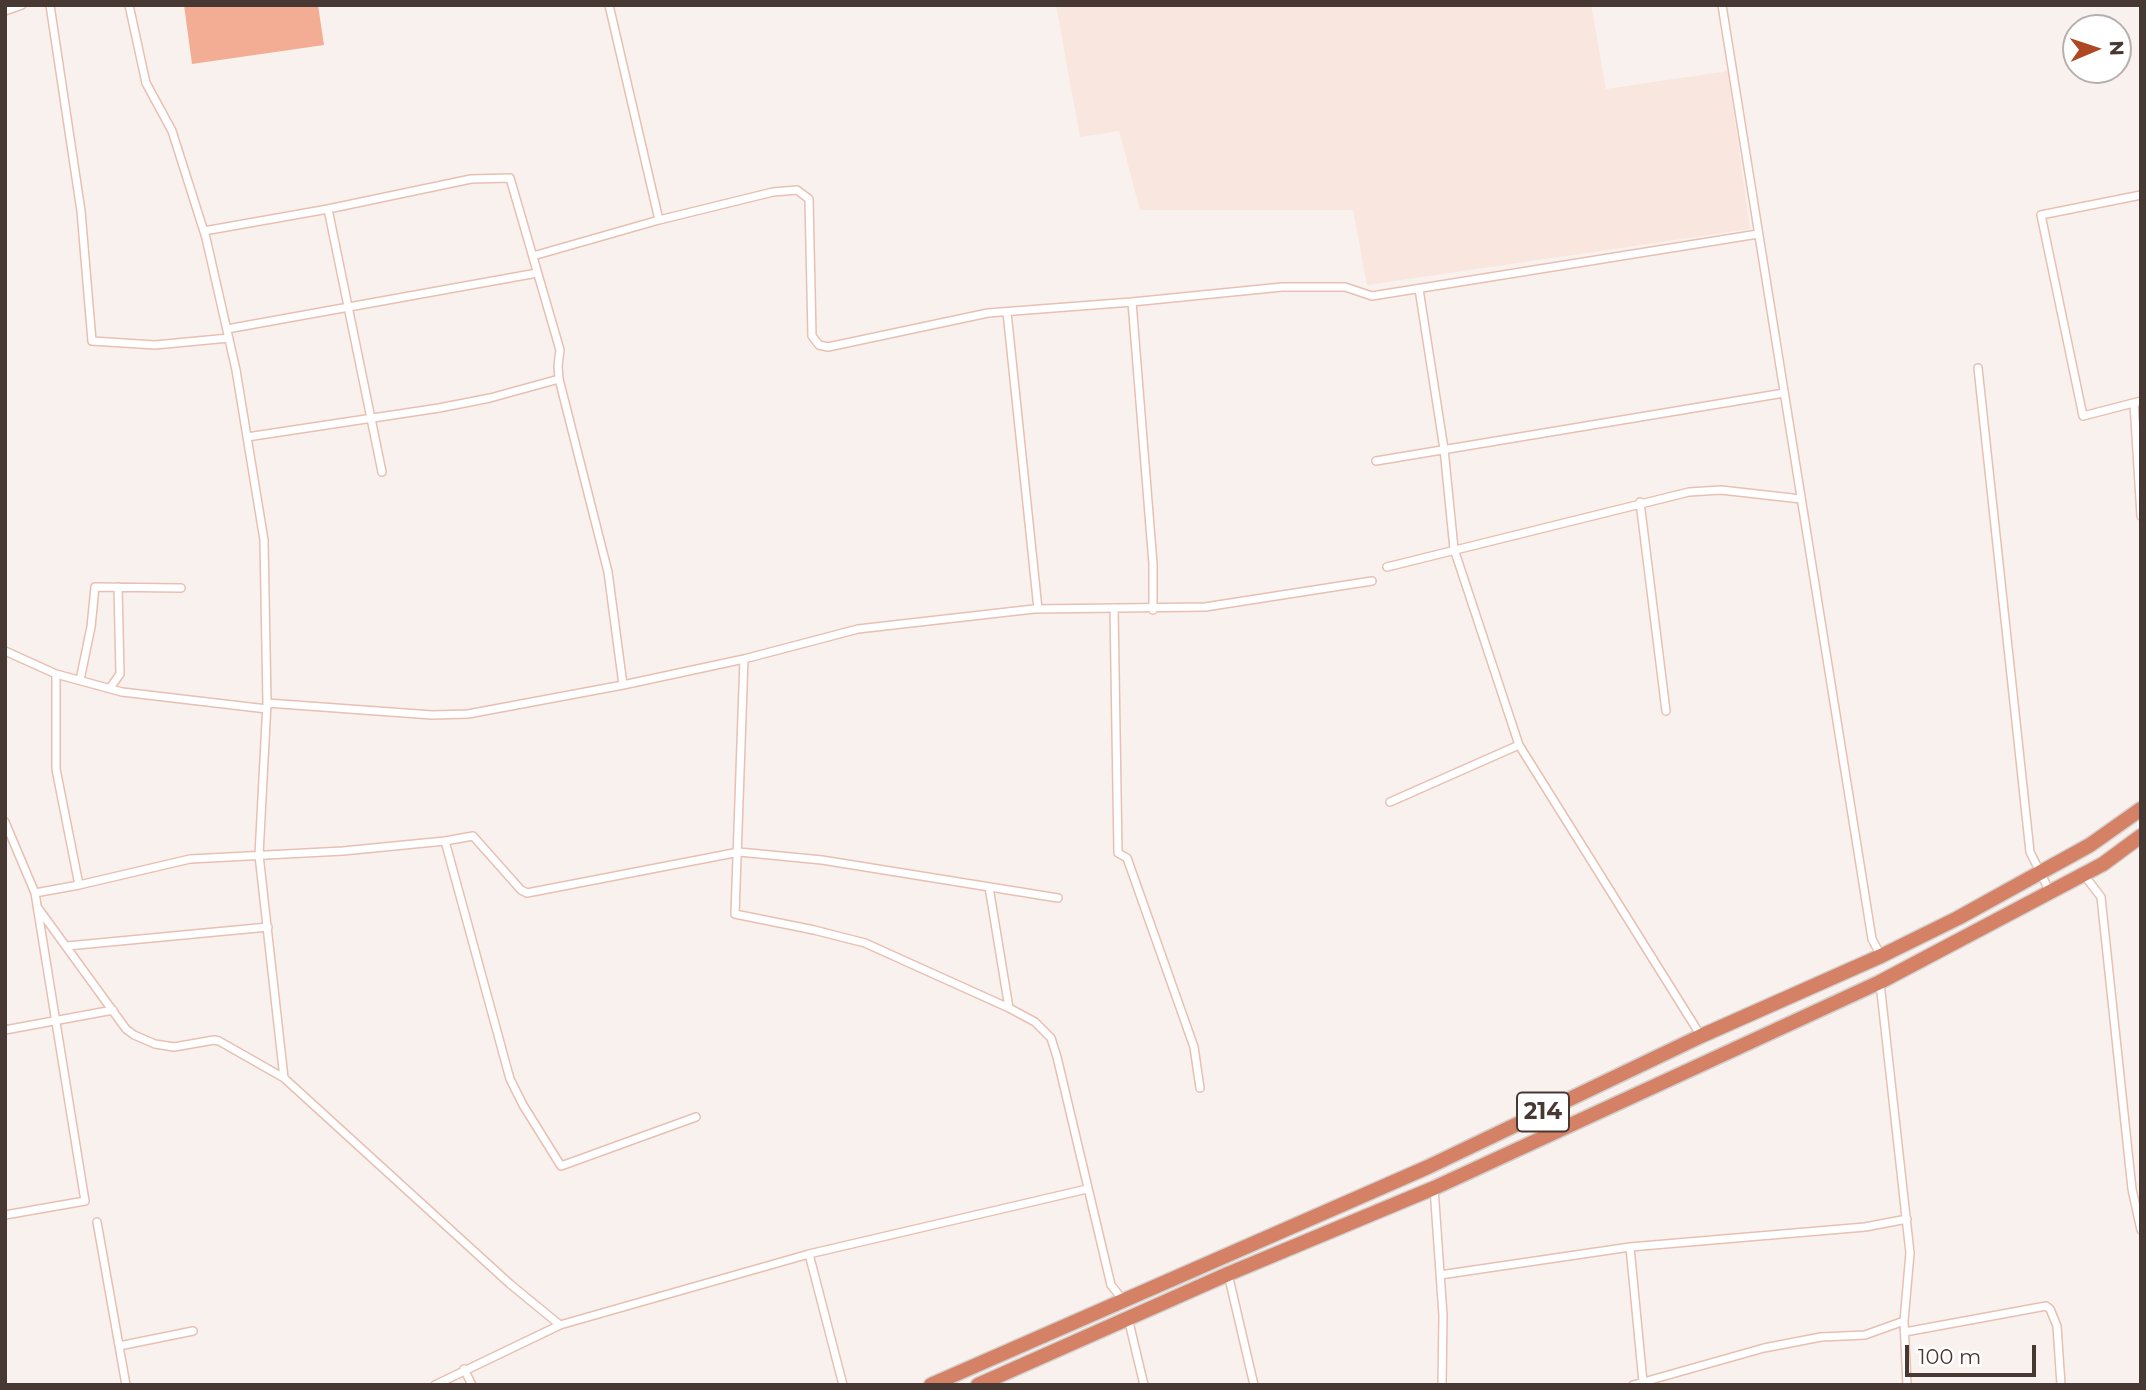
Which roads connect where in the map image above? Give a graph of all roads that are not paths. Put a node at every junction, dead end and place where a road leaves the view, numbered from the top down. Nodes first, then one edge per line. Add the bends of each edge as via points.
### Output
1 (22, 5) edge
2 (50, 5) edge
3 (129, 5) edge
4 (609, 5) edge
5 (1722, 5) edge
6 (5, 11) edge
7 (2141, 195) edge
8 (328, 209) junction
9 (659, 220) junction
10 (204, 231) junction
11 (1758, 234) junction
12 (533, 256) junction
13 (537, 273) junction
14 (1419, 289) junction
15 (1132, 302) junction
16 (348, 307) junction
17 (1007, 312) junction
18 (228, 334) junction
19 (1978, 368) dead end
20 (559, 379) junction
21 (1784, 393) junction
22 (2137, 402) edge
23 (371, 417) junction
24 (247, 437) junction
25 (1444, 449) junction
26 (1376, 461) dead end
27 (382, 472) dead end
28 (1801, 499) junction
29 (1640, 502) junction
30 (2141, 516) edge
31 (1454, 549) junction
32 (1387, 567) dead end
33 (1372, 581) dead end
34 (118, 587) junction
35 (181, 589) dead end
36 (1114, 608) junction
37 (1038, 609) junction
38 (1153, 610) junction
39 (5, 651) edge
40 (744, 659) junction
41 (56, 674) junction
42 (80, 680) junction
43 (623, 685) junction
44 (110, 688) junction
45 (267, 706) junction
46 (1666, 711) dead end
47 (1520, 744) junction
48 (1390, 802) dead end
49 (2141, 809) edge
50 (5, 822) edge
51 (2141, 836) edge
52 (445, 841) junction
53 (739, 852) junction
54 (259, 855) junction
55 (2041, 872) junction
56 (2084, 874) junction
57 (79, 885) junction
58 (989, 887) junction
59 (2051, 892) junction
60 (35, 893) junction
61 (1058, 898) dead end
62 (38, 908) junction
63 (268, 927) junction
64 (67, 946) junction
65 (1881, 956) junction
66 (1880, 982) junction
67 (1009, 1008) junction
68 (113, 1010) junction
69 (56, 1022) junction
70 (5, 1030) edge
71 (1701, 1036) junction
72 (284, 1078) junction
73 (1200, 1088) dead end
74 (696, 1117) dead end
75 (1434, 1188) junction
76 (1087, 1189) junction
77 (2137, 1206) edge
78 (5, 1215) edge
79 (1907, 1219) junction
80 (97, 1222) dead end
81 (2141, 1230) edge
82 (1630, 1247) junction
83 (809, 1254) junction
84 (1228, 1274) junction
85 (1440, 1275) junction
86 (1123, 1300) junction
87 (1128, 1318) junction
88 (1904, 1321) junction
89 (560, 1325) junction
90 (192, 1331) dead end
91 (1905, 1332) junction
92 (119, 1346) junction
93 (464, 1369) junction
94 (1643, 1382) junction
95 (126, 1385) edge
96 (435, 1385) edge
97 (472, 1385) edge
98 (844, 1385) edge
99 (931, 1385) edge
100 (978, 1385) edge
101 (1144, 1385) edge
102 (1254, 1385) edge
103 (1442, 1385) edge
104 (1633, 1385) edge
105 (1907, 1385) edge
106 (2061, 1385) edge

1 - 6 street
2 - 18 street via 81,211 92,341 155,345
3 - 10 street via 146,83 172,131
4 - 9 street
5 - 11 street
7 - 22 street via 2041,215 2083,416
8 - 10 street
8 - 12 street via 471,178 510,178
8 - 16 street
9 - 12 street
9 - 17 street via 773,192 797,190 809,199 813,336 819,345 828,347
10 - 18 street
11 - 14 street
11 - 21 street
12 - 13 street
13 - 16 street
13 - 20 street via 560,350
14 - 15 street via 1372,296 1345,287 1283,287
14 - 25 street
15 - 17 street
15 - 38 street
16 - 18 street
16 - 23 street
17 - 37 street
18 - 24 street
19 - 55 street via 2031,852
20 - 23 street via 490,398
20 - 43 street via 608,572
21 - 25 street
21 - 28 street
22 - 30 street
23 - 24 street
23 - 27 street
24 - 45 street via 264,540
25 - 26 street
25 - 31 street
28 - 29 street via 1721,490
28 - 65 street via 1872,939
29 - 31 street
29 - 46 street
31 - 32 street
31 - 47 street
33 - 38 street via 1205,607
34 - 35 street
34 - 42 street via 93,590
34 - 44 street via 120,674
36 - 37 street
36 - 38 street
36 - 73 street via 1118,853 1127,858 1194,1047
37 - 40 street via 858,629
39 - 41 street
40 - 43 street
40 - 53 street
41 - 42 street
41 - 57 street via 57,769
42 - 44 street
43 - 45 street via 468,714
44 - 45 street
45 - 54 street
47 - 48 street
47 - 71 street
49 - 55 highway, 214
50 - 60 street
51 - 56 highway, 214
52 - 53 street via 474,836 522,890 534,893
52 - 54 street
52 - 74 street via 510,1079 561,1166
53 - 58 street via 822,860
53 - 67 street via 735,914 865,943
54 - 57 street via 190,859
54 - 63 street
55 - 59 street
55 - 65 highway, 214
56 - 59 highway, 214
56 - 77 street via 2101,897
57 - 60 street
58 - 61 street
58 - 67 street
59 - 66 highway, 214
60 - 62 street
62 - 64 street
62 - 69 street
63 - 64 street
63 - 72 street
64 - 68 street
65 - 71 highway, 214
66 - 75 highway, 214
66 - 79 street
67 - 76 street via 1035,1022 1051,1038
68 - 69 street
68 - 72 street via 125,1029 146,1042 174,1047 219,1041
69 - 70 street
69 - 78 street via 85,1201
71 - 86 highway, 214 via 1428,1167
72 - 89 street
75 - 84 highway, 214
75 - 85 street
76 - 83 street
76 - 86 street via 1111,1285
77 - 81 street
79 - 82 street via 1865,1227
79 - 88 street via 1910,1253
80 - 92 street
82 - 85 street
82 - 94 street
83 - 89 street
83 - 98 street
84 - 87 highway, 214
84 - 102 street
85 - 103 street
86 - 99 highway, 214
87 - 100 highway, 214
87 - 101 street
88 - 91 street
88 - 94 street via 1865,1335 1821,1337 1764,1349
89 - 93 street
90 - 92 street
91 - 105 street
91 - 106 street via 2046,1306 2057,1326
92 - 95 street
93 - 96 street
93 - 97 street
94 - 104 street

